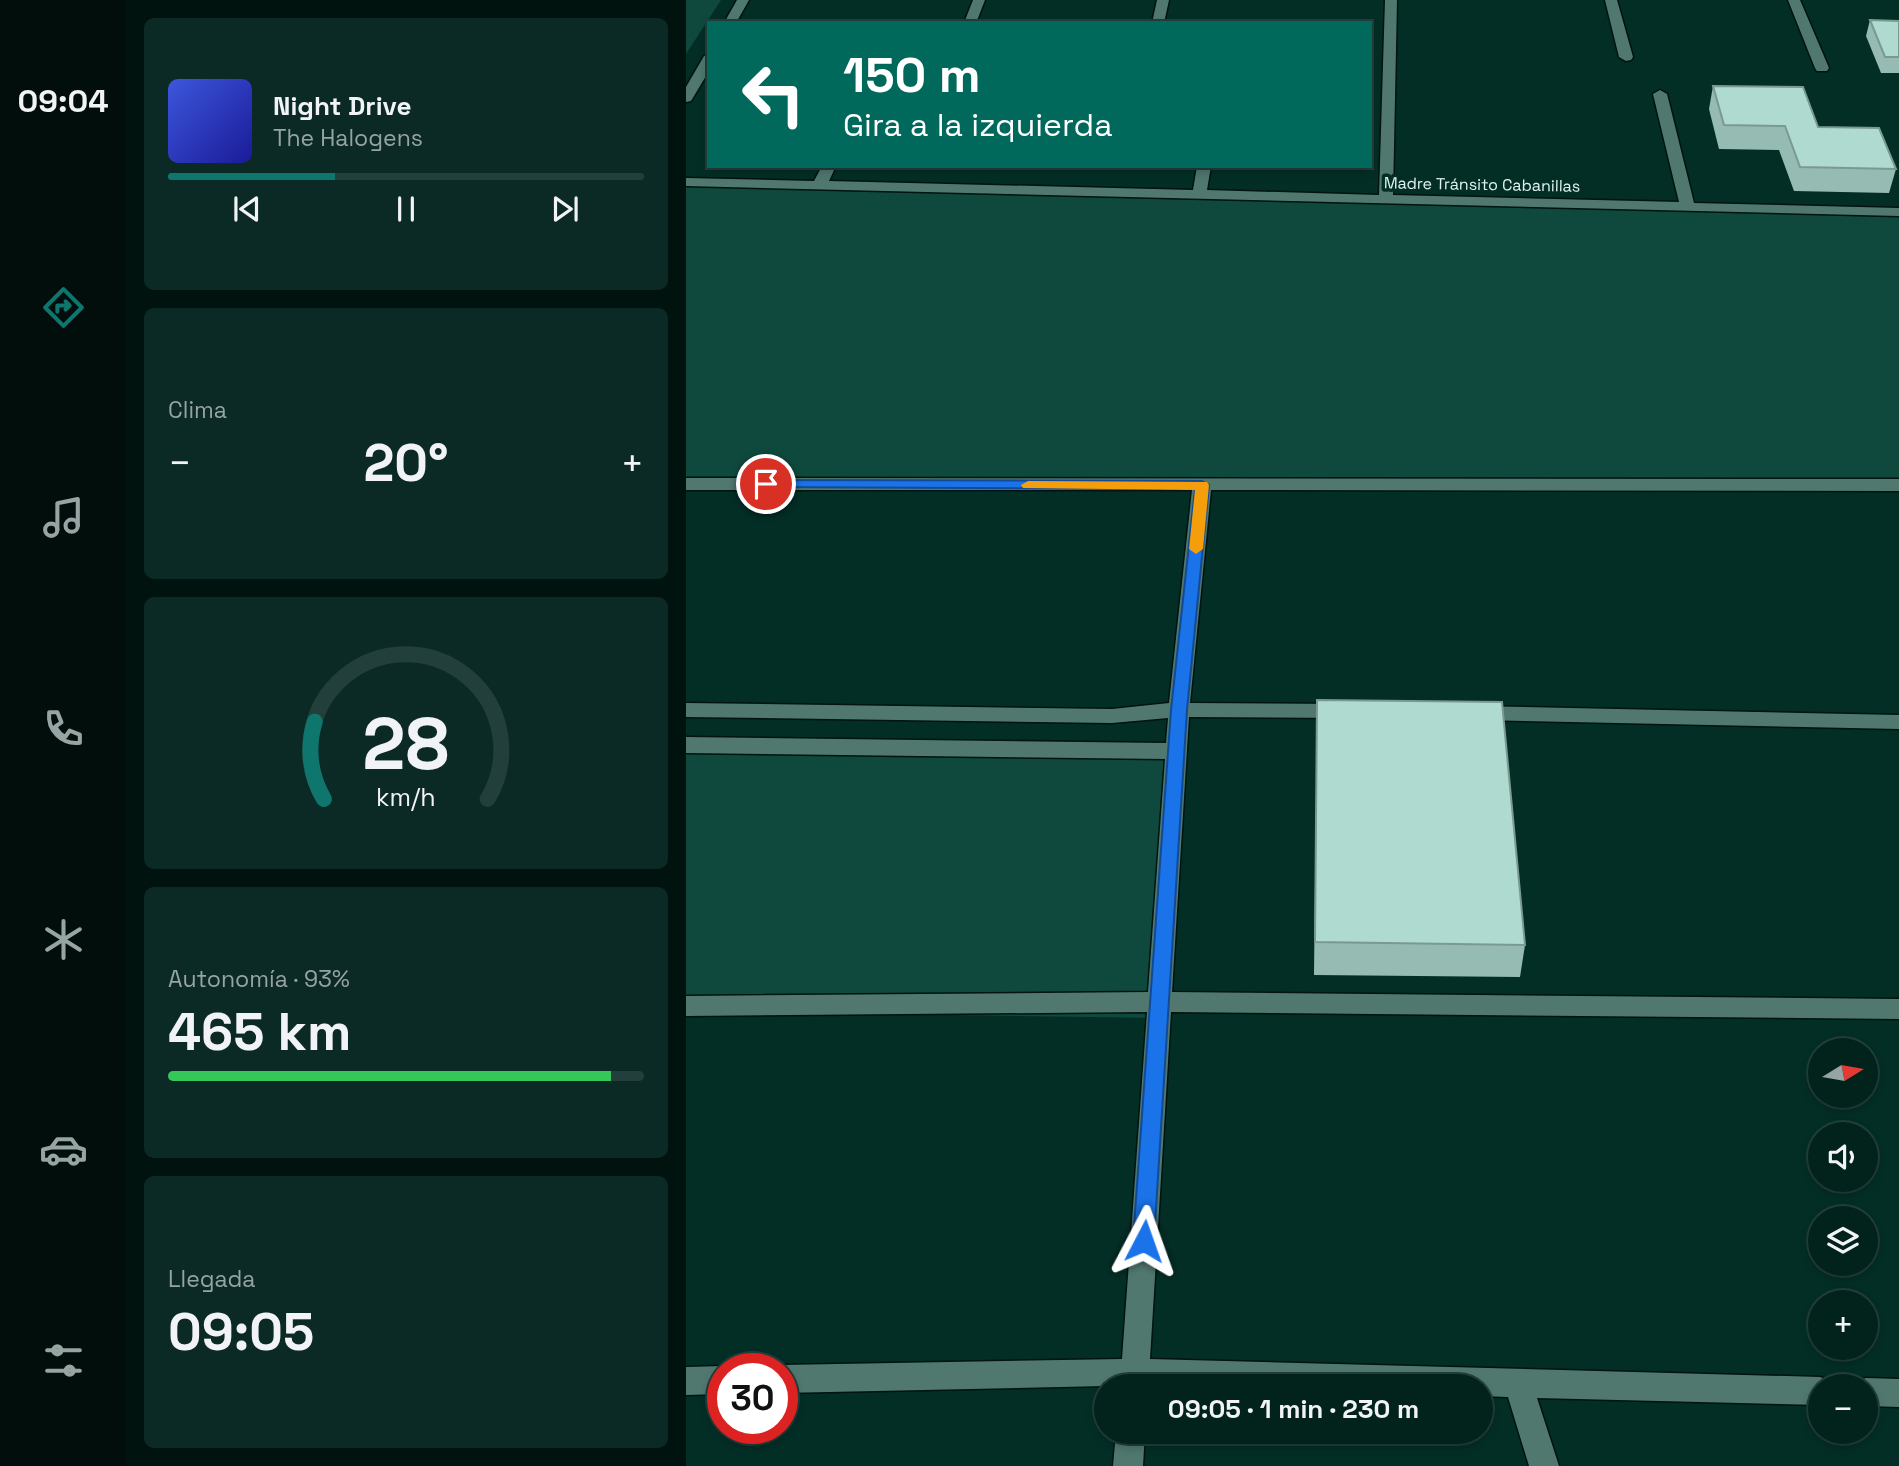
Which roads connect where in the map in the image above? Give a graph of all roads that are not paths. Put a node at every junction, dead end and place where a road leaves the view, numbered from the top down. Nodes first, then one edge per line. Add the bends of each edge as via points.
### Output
1 (743, 0) edge
2 (979, 0) edge
3 (1163, 0) edge
4 (1391, 0) edge
5 (1611, 0) edge
6 (1794, 0) edge
7 (731, 21) edge
8 (971, 21) edge
9 (1158, 21) edge
10 (1626, 57) dead end
11 (707, 62) edge
12 (1822, 68) dead end
13 (1660, 94) dead end
14 (686, 98) edge
15 (828, 168) edge
16 (1204, 168) edge
17 (686, 182) edge
18 (819, 187) junction
19 (1199, 195) junction
20 (1386, 200) junction
21 (1688, 207) junction
22 (1899, 212) edge
23 (686, 484) edge
24 (1202, 485) junction
25 (1899, 485) edge
26 (686, 710) edge
27 (1179, 710) junction
28 (1363, 711) edge
29 (1460, 713) edge
30 (1899, 722) edge
31 (686, 745) edge
32 (1177, 751) junction
33 (1160, 1002) junction
34 (686, 1006) edge
35 (1899, 1009) edge
36 (1134, 1374) edge
37 (798, 1379) edge
38 (707, 1380) edge
39 (1094, 1380) edge
40 (686, 1381) edge
41 (1493, 1384) edge
42 (1518, 1384) junction
43 (1808, 1391) edge
44 (1878, 1392) edge
45 (1899, 1393) edge
46 (1129, 1444) edge
47 (1128, 1466) edge
48 (1544, 1466) edge

1 - 7 street
2 - 8 street
3 - 9 street
4 - 20 street
5 - 10 street
6 - 12 street
11 - 14 street
13 - 21 street
15 - 18 street
16 - 19 street
17 - 18 street, Madre Tránsito Cabanillas
18 - 19 street, Madre Tránsito Cabanillas
19 - 20 street, Madre Tránsito Cabanillas
20 - 21 street, Madre Tránsito Cabanillas
21 - 22 street, Madre Tránsito Cabanillas
23 - 24 street
24 - 25 street
24 - 27 street
26 - 27 street via 1112,716
27 - 28 street
27 - 32 street
29 - 30 street
31 - 32 street
32 - 33 street
33 - 34 street
33 - 35 street
33 - 36 street
37 - 39 street
38 - 40 street
41 - 42 street
42 - 43 street
42 - 48 street
44 - 45 street
46 - 47 street

